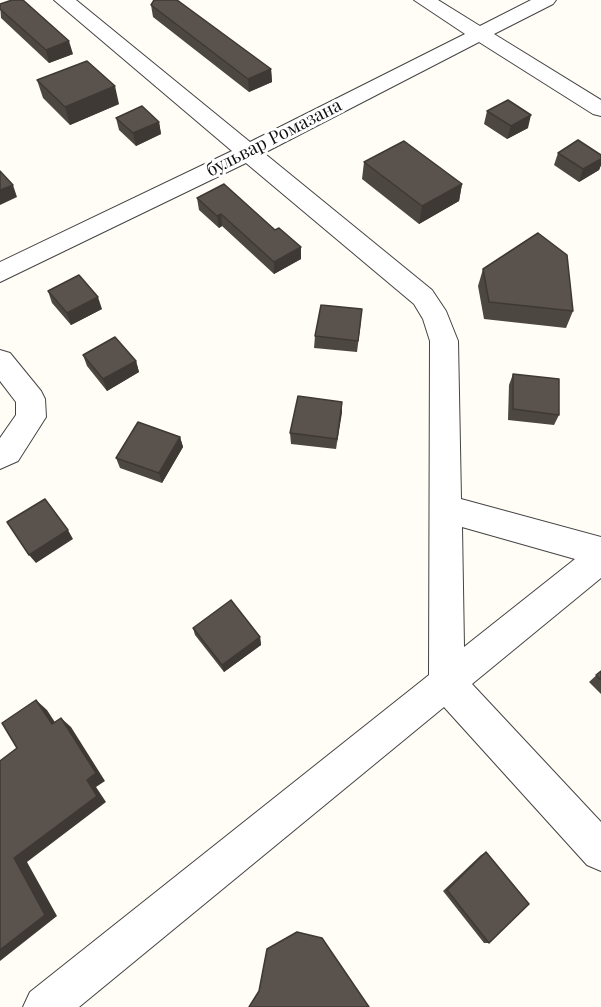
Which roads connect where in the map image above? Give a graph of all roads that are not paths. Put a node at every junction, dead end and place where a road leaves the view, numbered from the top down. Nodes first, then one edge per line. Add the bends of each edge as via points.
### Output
1 (64, 0) edge
2 (424, 0) edge
3 (546, 0) edge
4 (479, 33) junction
5 (601, 108) edge
6 (249, 152) junction
7 (0, 273) edge
8 (0, 361) edge
9 (0, 456) edge
10 (447, 509) junction
11 (601, 552) edge
12 (601, 558) edge
13 (447, 684) junction
14 (601, 851) edge
15 (45, 1007) edge

1 - 6 street
2 - 4 street
3 - 4 street, бульвар Ромазана
4 - 5 street
4 - 6 street, бульвар Ромазана
6 - 7 street, бульвар Ромазана
6 - 10 street via 423,297 436,318 444,341
8 - 9 street via 31,399 31,417
10 - 11 street
10 - 13 street
12 - 13 street
13 - 14 street
13 - 15 street

